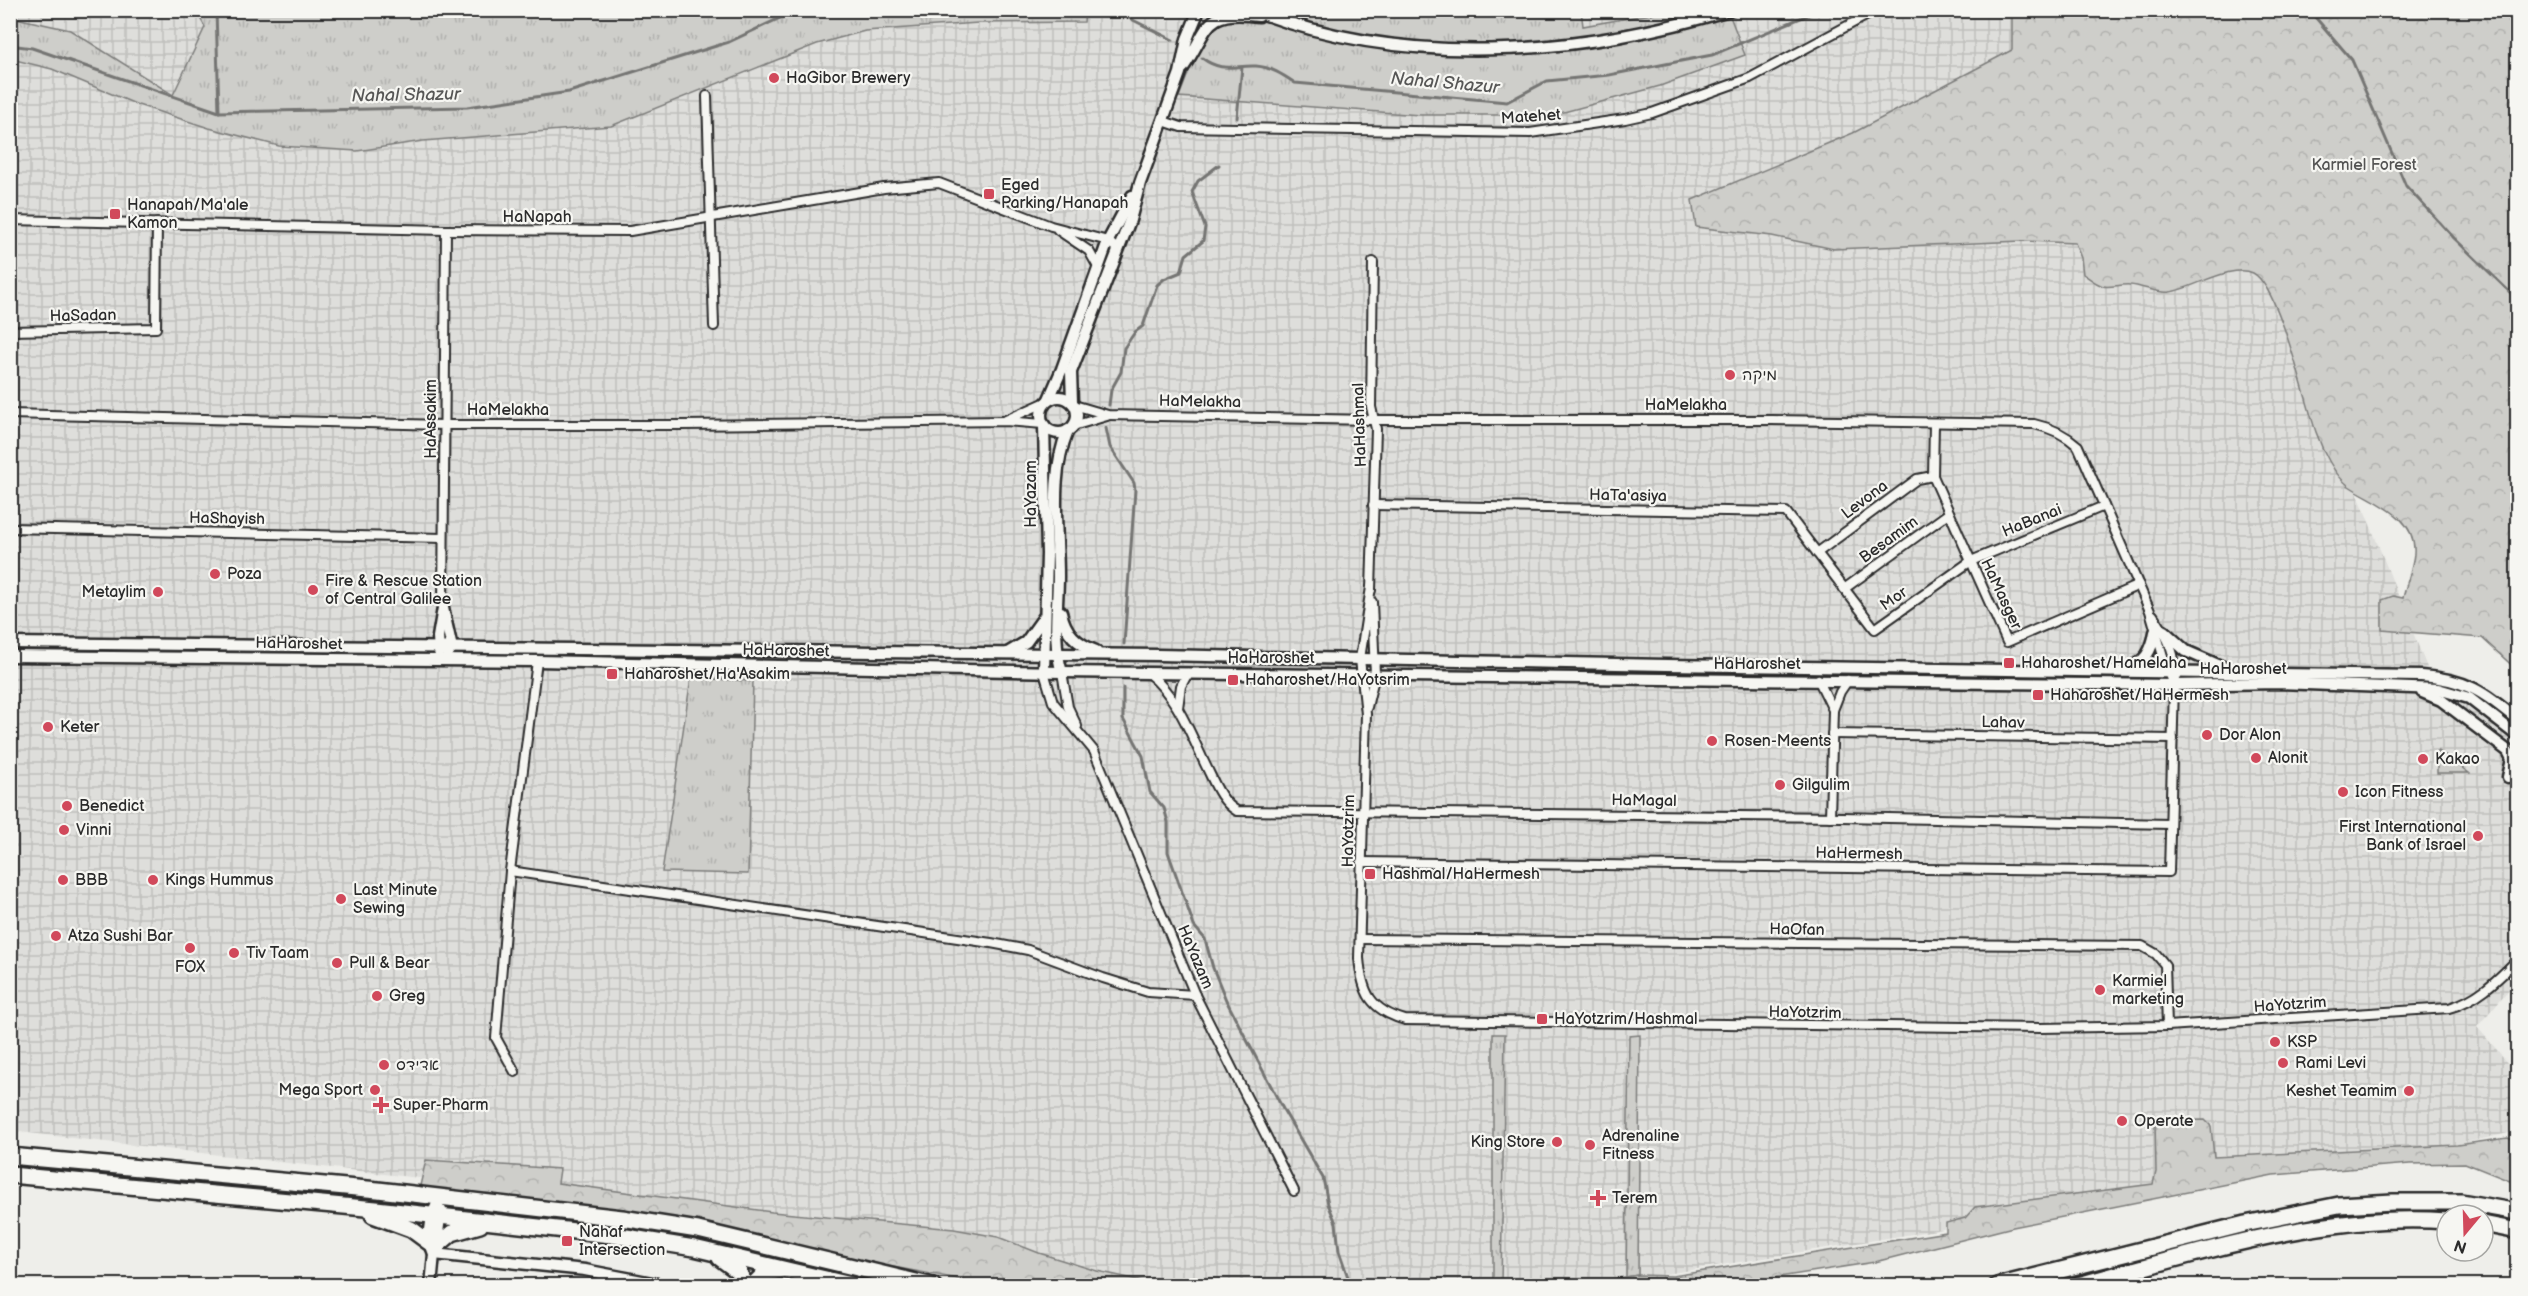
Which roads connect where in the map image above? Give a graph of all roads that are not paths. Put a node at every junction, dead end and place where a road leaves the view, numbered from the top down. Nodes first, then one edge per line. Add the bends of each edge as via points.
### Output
1 (1199, 10) edge
2 (1253, 10) edge
3 (1729, 10) edge
4 (1878, 10) edge
5 (1271, 18) junction
6 (1180, 73) junction
7 (707, 96) dead end
8 (1163, 121) junction
9 (1140, 183) junction
10 (710, 217) junction
11 (10, 220) edge
12 (157, 223) junction
13 (1051, 226) junction
14 (446, 230) junction
15 (1108, 241) junction
16 (1117, 249) junction
17 (1373, 262) dead end
18 (1099, 268) junction
19 (714, 326) dead end
20 (10, 331) edge
21 (1047, 401) junction
22 (1073, 403) junction
23 (10, 414) edge
24 (1108, 416) junction
25 (1374, 420) junction
26 (1005, 421) junction
27 (1934, 423) junction
28 (444, 425) junction
29 (1044, 425) junction
30 (1071, 428) junction
31 (1933, 476) junction
32 (1373, 505) junction
33 (2104, 506) junction
34 (1949, 513) junction
35 (10, 528) edge
36 (443, 538) junction
37 (1817, 553) junction
38 (1047, 554) junction
39 (1058, 559) junction
40 (1971, 561) junction
41 (2139, 585) junction
42 (1371, 587) junction
43 (1844, 589) junction
44 (1058, 600) junction
45 (443, 608) junction
46 (1045, 614) junction
47 (2160, 632) junction
48 (10, 643) edge
49 (437, 648) junction
50 (452, 648) junction
51 (1006, 653) junction
52 (1044, 654) junction
53 (1056, 654) junction
54 (1105, 655) junction
55 (10, 656) edge
56 (1360, 659) junction
57 (1375, 659) junction
58 (442, 660) junction
59 (537, 661) junction
60 (2120, 671) junction
61 (2172, 671) junction
62 (1044, 672) junction
63 (1062, 672) junction
64 (1148, 672) junction
65 (2237, 672) junction
66 (1188, 673) junction
67 (1361, 674) junction
68 (1375, 674) junction
69 (1818, 679) junction
70 (1848, 680) junction
71 (2174, 685) junction
72 (2413, 688) junction
73 (1178, 708) junction
74 (1833, 710) junction
75 (1366, 714) junction
76 (2517, 720) edge
77 (1079, 730) junction
78 (1832, 734) junction
79 (2517, 736) edge
80 (2173, 739) junction
81 (2517, 774) edge
82 (1363, 811) junction
83 (1830, 817) junction
84 (2170, 824) junction
85 (1361, 862) junction
86 (510, 871) junction
87 (1360, 939) junction
88 (2517, 960) edge
89 (1195, 995) junction
90 (2167, 1026) junction
91 (514, 1072) dead end
92 (10, 1156) edge
93 (10, 1175) edge
94 (1294, 1191) dead end
95 (440, 1197) junction
96 (344, 1206) junction
97 (2517, 1212) edge
98 (437, 1216) junction
99 (2435, 1221) edge
100 (494, 1222) junction
101 (2495, 1226) edge
102 (2517, 1231) edge
103 (434, 1247) junction
104 (709, 1252) junction
105 (788, 1269) junction
106 (431, 1286) edge
107 (668, 1286) edge
108 (746, 1286) edge
109 (752, 1286) edge
110 (855, 1286) edge
111 (933, 1286) edge
112 (1997, 1286) edge
113 (2074, 1286) edge

1 - 6 street via 1187,39
2 - 5 street
3 - 5 street via 1638,34 1547,48 1498,50 1450,50 1359,39
4 - 8 street, Matehet via 1750,78 1625,119 1530,133 1180,127
5 - 6 street via 1233,12 1220,17 1205,30
6 - 8 street
7 - 10 street
8 - 9 street
9 - 15 street
9 - 16 street
10 - 13 street, HaNapah via 916,183 939,183
10 - 14 street, HaNapah via 630,231
10 - 19 street
11 - 12 street, HaNapah
12 - 14 street, HaNapah
12 - 20 street, HaSadan via 156,327
13 - 15 street, HaNapah
13 - 18 street, HaNapah via 1089,251
14 - 28 street, HaAssakim
15 - 16 street, HaNapah
15 - 18 street
16 - 22 street via 1071,372
17 - 25 street, HaHashmal
18 - 21 street
21 - 22 street, HaMelakha via 1061,396
21 - 26 street, HaMelakha
21 - 29 street via 1040,414
22 - 24 street, HaMelakha
22 - 30 street via 1077,418
23 - 28 street, HaMelakha
24 - 25 street, HaMelakha
24 - 30 street, HaMelakha
25 - 27 street, HaMelakha
25 - 32 street, HaHashmal
26 - 28 street, HaMelakha
26 - 29 street, HaMelakha
27 - 31 street, HaMasger
27 - 33 street, HaMelakha via 2034,424 2059,432 2078,446
28 - 36 street, HaAssakim
29 - 30 street, HaMelakha via 1054,433
29 - 38 street, HaYazam
30 - 39 street, HaYazam via 1058,462
31 - 34 street, HaMasger
31 - 37 street, Levona via 1917,479
32 - 37 street, HaTa'asiya via 1786,512
32 - 42 street, HaHashmal
33 - 40 street, HaBanai
33 - 41 street, HaMelakha
34 - 40 street, HaMasger
34 - 43 street, Besamim
35 - 36 street, HaShayish
36 - 45 street, HaAssakim
37 - 43 street, HaTa'asiya
38 - 39 street
38 - 46 street, HaYazam
39 - 44 street, HaYazam
40 - 41 street, HaMasger via 2007,642
40 - 43 street, Mor via 1875,629
41 - 47 street, HaMelakha
42 - 56 street, HaHashmal
42 - 57 street, HaHashmal
44 - 53 street, HaYazam
44 - 54 street via 1062,620 1074,639
45 - 49 street
45 - 50 street
46 - 51 street via 1026,642
46 - 52 street, HaYazam
47 - 60 street via 2144,660
47 - 61 street, HaMelakha via 2175,657
47 - 65 street via 2186,651
48 - 49 street, HaHaroshet
49 - 50 street, HaHaroshet
49 - 58 street
50 - 51 street, HaHaroshet
50 - 58 street
51 - 52 street, HaHaroshet
52 - 53 street, HaHaroshet
52 - 62 street, HaYazam
53 - 54 street, HaHaroshet
53 - 63 street, HaYazam
54 - 56 street, HaHaroshet
55 - 58 street, HaHaroshet
56 - 57 street, HaHaroshet
56 - 67 street, HaYotzrim
57 - 60 street, HaHaroshet
57 - 68 street, HaYotzrim
58 - 59 street, HaHaroshet
59 - 62 street, HaHaroshet
59 - 86 street
60 - 61 street, HaHaroshet
61 - 65 street, HaHaroshet
61 - 71 street, HaMelakha
62 - 63 street, HaHaroshet
62 - 77 street, HaYazam via 1053,702
63 - 64 street, HaHaroshet
63 - 77 street, HaYazam via 1068,706
64 - 66 street, HaHaroshet
64 - 73 street, HaMagal
65 - 76 street, HaHaroshet via 2444,677 2470,685
66 - 67 street, HaHaroshet
66 - 73 street via 1181,686
67 - 68 street, HaHaroshet
67 - 75 street, HaYotzrim
68 - 69 street, HaHaroshet
68 - 75 street, HaYotzrim
69 - 70 street, HaHaroshet
69 - 74 street
70 - 71 street, HaHaroshet
70 - 74 street
71 - 72 street, HaHaroshet via 2277,683
71 - 80 street, HaHermesh
72 - 79 street, HaHaroshet via 2461,694
72 - 81 street via 2441,700 2508,751 2512,759 2508,777
73 - 82 street, HaMagal via 1220,793 1237,811
74 - 78 street
75 - 82 street, HaYotzrim
77 - 89 street, HaYazam via 1094,751
78 - 80 street, Lahav
78 - 83 street
80 - 84 street, HaHermesh
82 - 83 street, HaMagal
82 - 85 street, HaYotzrim
83 - 84 street, HaMagal
84 - 85 street, HaHermesh via 2169,872
85 - 87 street, HaYotzrim
86 - 89 street via 1009,946 1148,992
86 - 91 street via 496,1038
87 - 90 street, HaYotzrim via 1363,990 1379,1008 1405,1020 1990,1028
87 - 90 street, HaOfan via 2142,946 2164,964
88 - 90 street, HaYotzrim via 2485,991 2449,1008
89 - 94 street, HaYazam
92 - 95 highway
93 - 96 highway
95 - 98 street
95 - 111 highway via 662,1224
96 - 98 highway
96 - 103 highway via 411,1229
97 - 112 highway via 2461,1202 2339,1205 2245,1224
98 - 100 highway
98 - 103 street
99 - 113 highway via 2380,1219 2298,1231
100 - 103 highway via 463,1228
100 - 104 highway
101 - 102 highway
103 - 106 street
103 - 107 street
104 - 105 highway
104 - 108 highway via 739,1272
105 - 109 highway via 765,1273
105 - 110 highway

